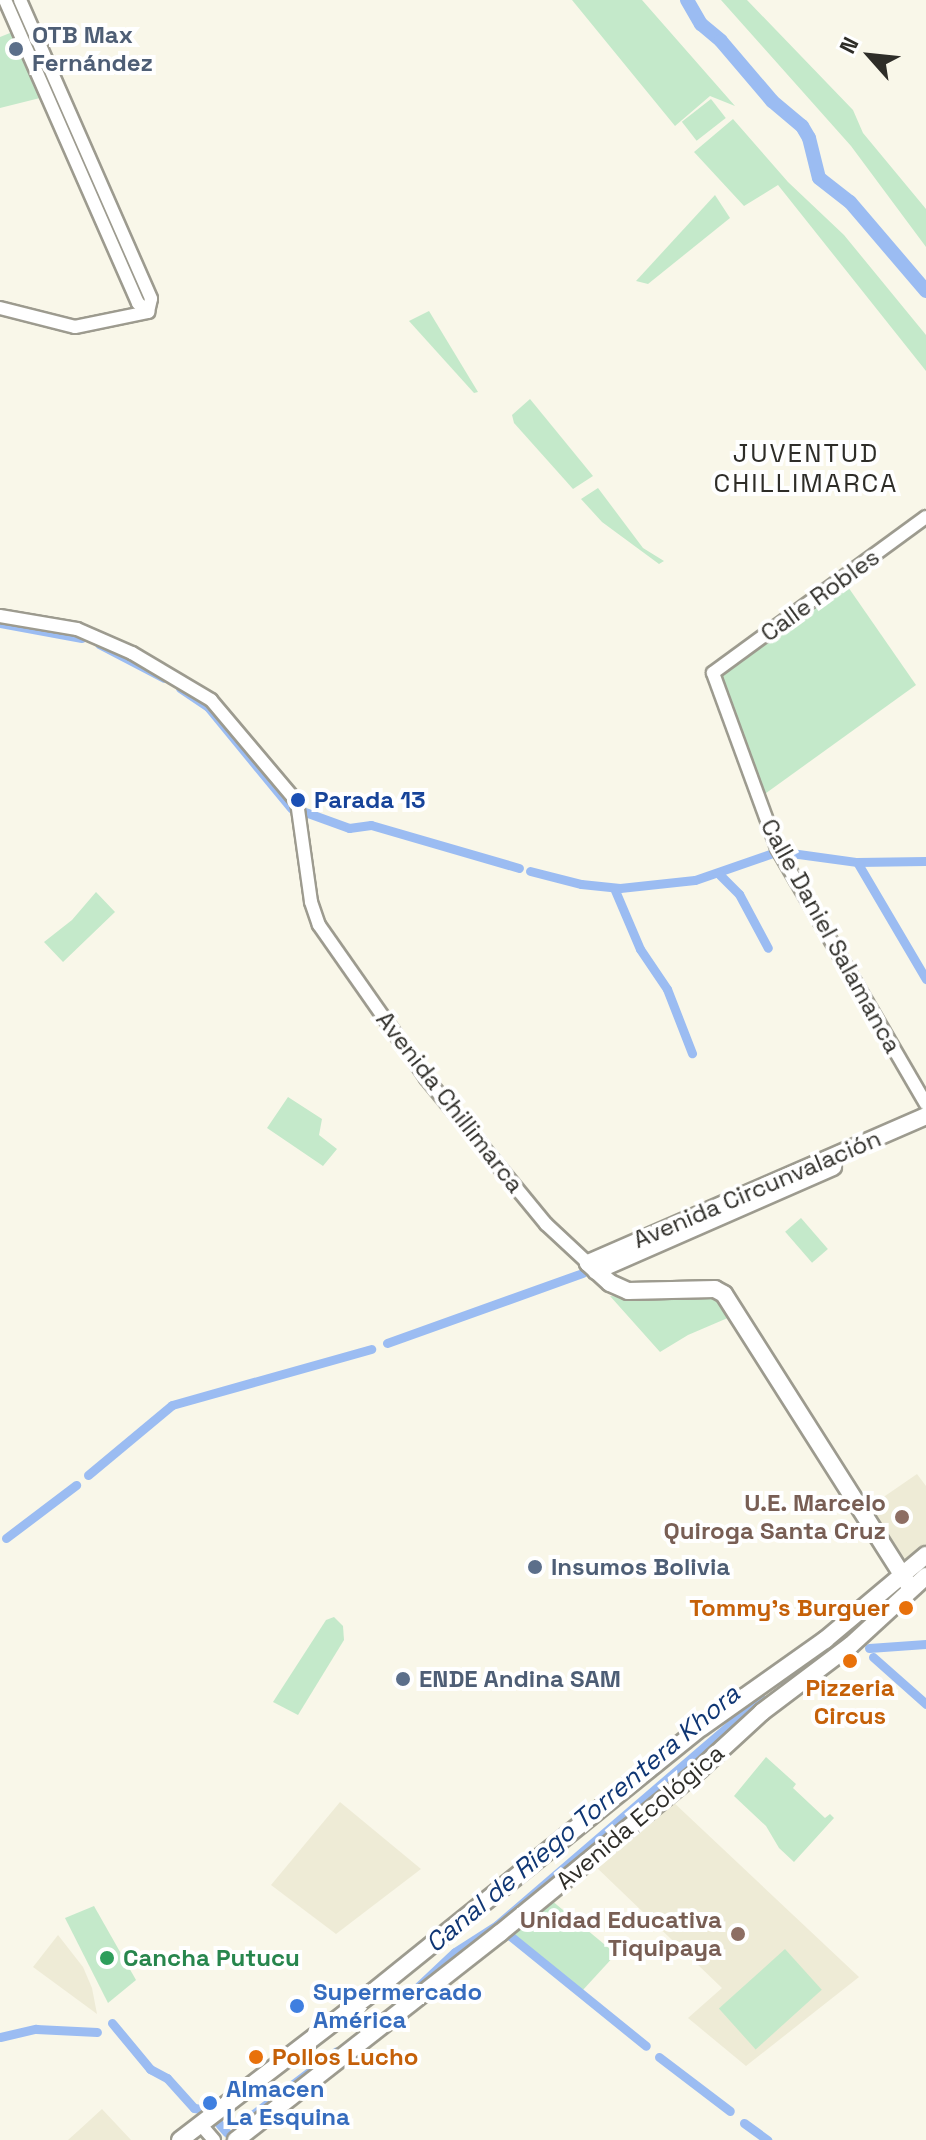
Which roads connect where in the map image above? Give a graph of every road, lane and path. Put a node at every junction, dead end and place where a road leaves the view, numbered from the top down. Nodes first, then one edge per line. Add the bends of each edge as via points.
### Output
1 (5, 0) edge
2 (20, 0) edge
3 (0, 308) edge
4 (148, 312) junction
5 (926, 517) edge
6 (0, 616) edge
7 (713, 673) joint
8 (926, 1104) edge
9 (926, 1116) edge
10 (926, 1126) edge
11 (592, 1267) junction
12 (926, 1555) edge
13 (926, 1576) edge
14 (907, 1582) junction
15 (201, 2125) junction
16 (180, 2140) edge
17 (214, 2140) edge
18 (236, 2140) edge

1 - 4 street via 138,303
2 - 4 street via 151,299
3 - 4 street via 75,327
5 - 7 street, Calle Robles
6 - 11 street, Avenida Chillimarca via 77,629 211,700 297,802 319,925 426,1078 546,1224
7 - 8 street, Calle Daniel Salamanca via 777,848
9 - 11 main road, Avenida Circunvalación
10 - 11 main road, Avenida Circunvalación
11 - 14 main road, Avenida Chillimarca via 628,1291 715,1289 724,1294
12 - 14 main road, Avenida Ecológica
13 - 14 main road, Avenida Ecológica
14 - 15 main road, Avenida Ecológica via 702,1727
14 - 18 main road, Avenida Ecológica via 851,1645 762,1712 500,1933
15 - 16 main road, Avenida Ecológica
15 - 17 street

